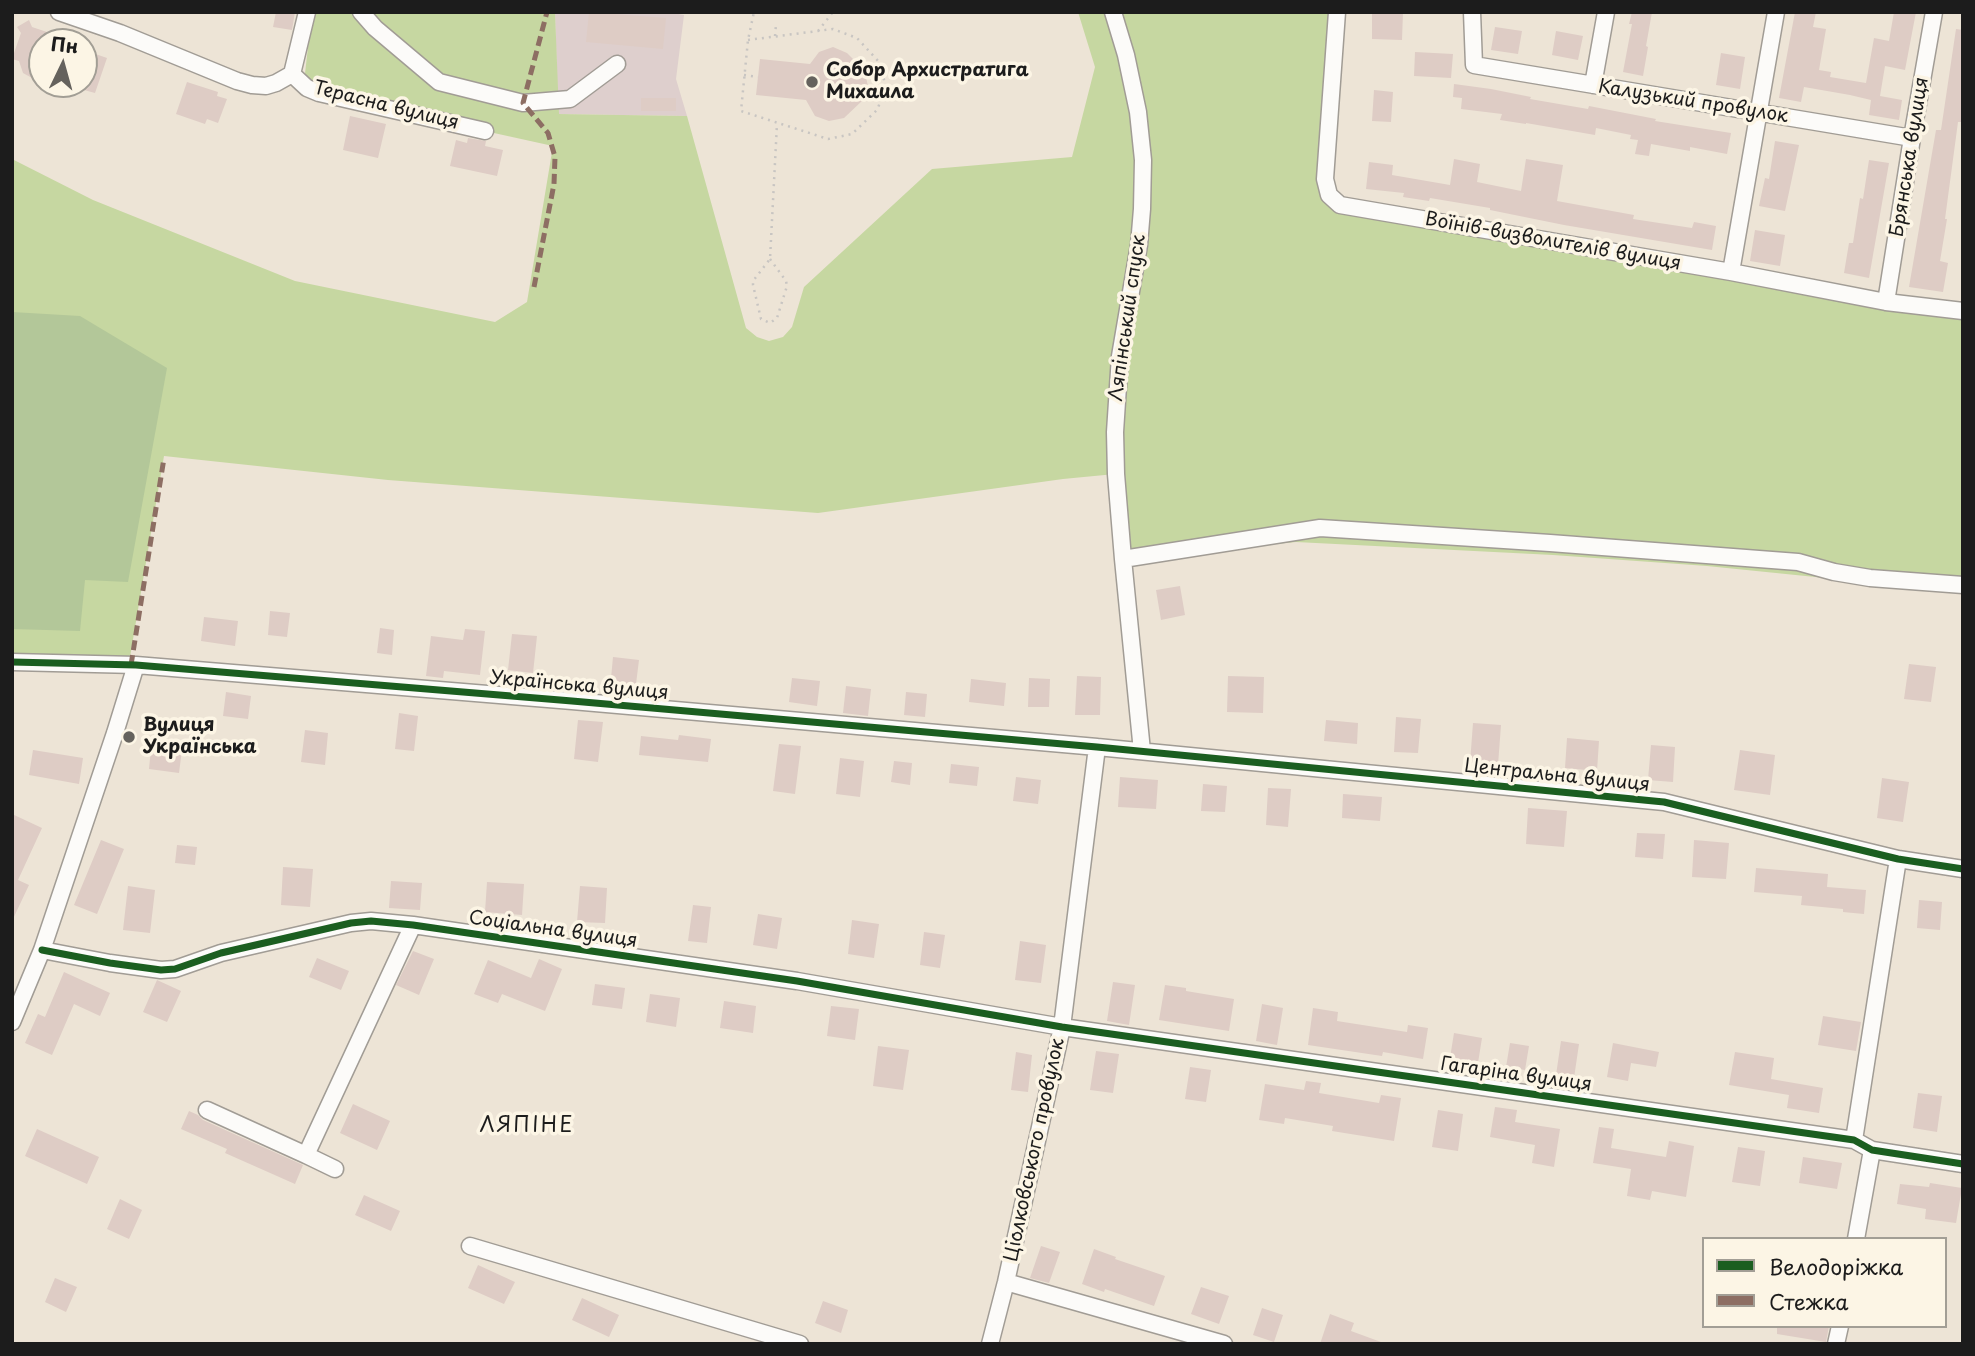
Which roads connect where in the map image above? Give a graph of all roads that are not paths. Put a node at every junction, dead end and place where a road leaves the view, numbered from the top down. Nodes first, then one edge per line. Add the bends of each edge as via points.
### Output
1 (59, 12) edge
2 (307, 12) edge
3 (360, 12) edge
4 (1113, 12) edge
5 (1337, 12) edge
6 (1472, 12) edge
7 (1606, 12) edge
8 (1776, 12) edge
9 (1934, 12) edge
10 (617, 64) dead end
11 (292, 74) junction
12 (1593, 85) junction
13 (1758, 113) junction
14 (485, 131) dead end
15 (1912, 138) junction
16 (1731, 272) junction
17 (1886, 302) junction
18 (1963, 311) edge
19 (1123, 559) junction
20 (1963, 585) edge
21 (12, 662) edge
22 (136, 665) junction
23 (1097, 747) junction
24 (1142, 751) junction
25 (1898, 859) junction
26 (1963, 869) edge
27 (413, 925) junction
28 (42, 950) junction
29 (12, 1022) edge
30 (1062, 1027) junction
31 (207, 1110) dead end
32 (1854, 1140) junction
33 (1872, 1150) junction
34 (306, 1155) junction
35 (1963, 1164) edge
36 (335, 1168) dead end
37 (1856, 1237) edge
38 (470, 1245) dead end
39 (1006, 1282) junction
40 (800, 1344) edge
41 (990, 1344) edge
42 (1224, 1344) edge

1 - 11 street, Терасна вулиця via 237,81 266,86
2 - 11 street, Терасна вулиця
3 - 10 street via 439,82 523,103 570,99
4 - 19 street, Ляпінський спуск via 1138,112 1143,160 1139,245 1116,390
5 - 16 street, Воїнів-визволителів вулиця via 1325,179 1329,195 1340,205
6 - 12 street, Калузький провулок via 1474,65
7 - 12 street
8 - 13 street
9 - 15 street, Брянська вулиця
11 - 14 street, Терасна вулиця via 319,93
12 - 13 street, Калузький провулок
13 - 15 street, Калузький провулок
13 - 16 street
15 - 17 street, Брянська вулиця
16 - 17 street, Воїнів-визволителів вулиця
17 - 18 street, Воїнів-визволителів вулиця
19 - 20 street via 1320,528 1785,560 1870,578
19 - 24 street, Ляпінський спуск
21 - 22 street, Українська вулиця
22 - 23 street, Українська вулиця
22 - 28 street
23 - 24 street, Українська вулиця
23 - 30 street, Ціолковського провулок
24 - 25 street, Центральна вулиця via 1664,803
25 - 26 street, Центральна вулиця
25 - 32 street
27 - 28 street, Соціальна вулиця via 351,923 221,953 175,969 138,968
27 - 30 street, Соціальна вулиця via 797,981
27 - 34 street
28 - 29 street
30 - 32 street, Гагаріна вулиця
30 - 39 street, Ціолковського провулок
31 - 34 street
32 - 33 street, Гагаріна вулиця
33 - 35 street, Гагаріна вулиця
33 - 37 street
34 - 36 street
38 - 40 street
39 - 41 street, Ціолковського провулок
39 - 42 street

